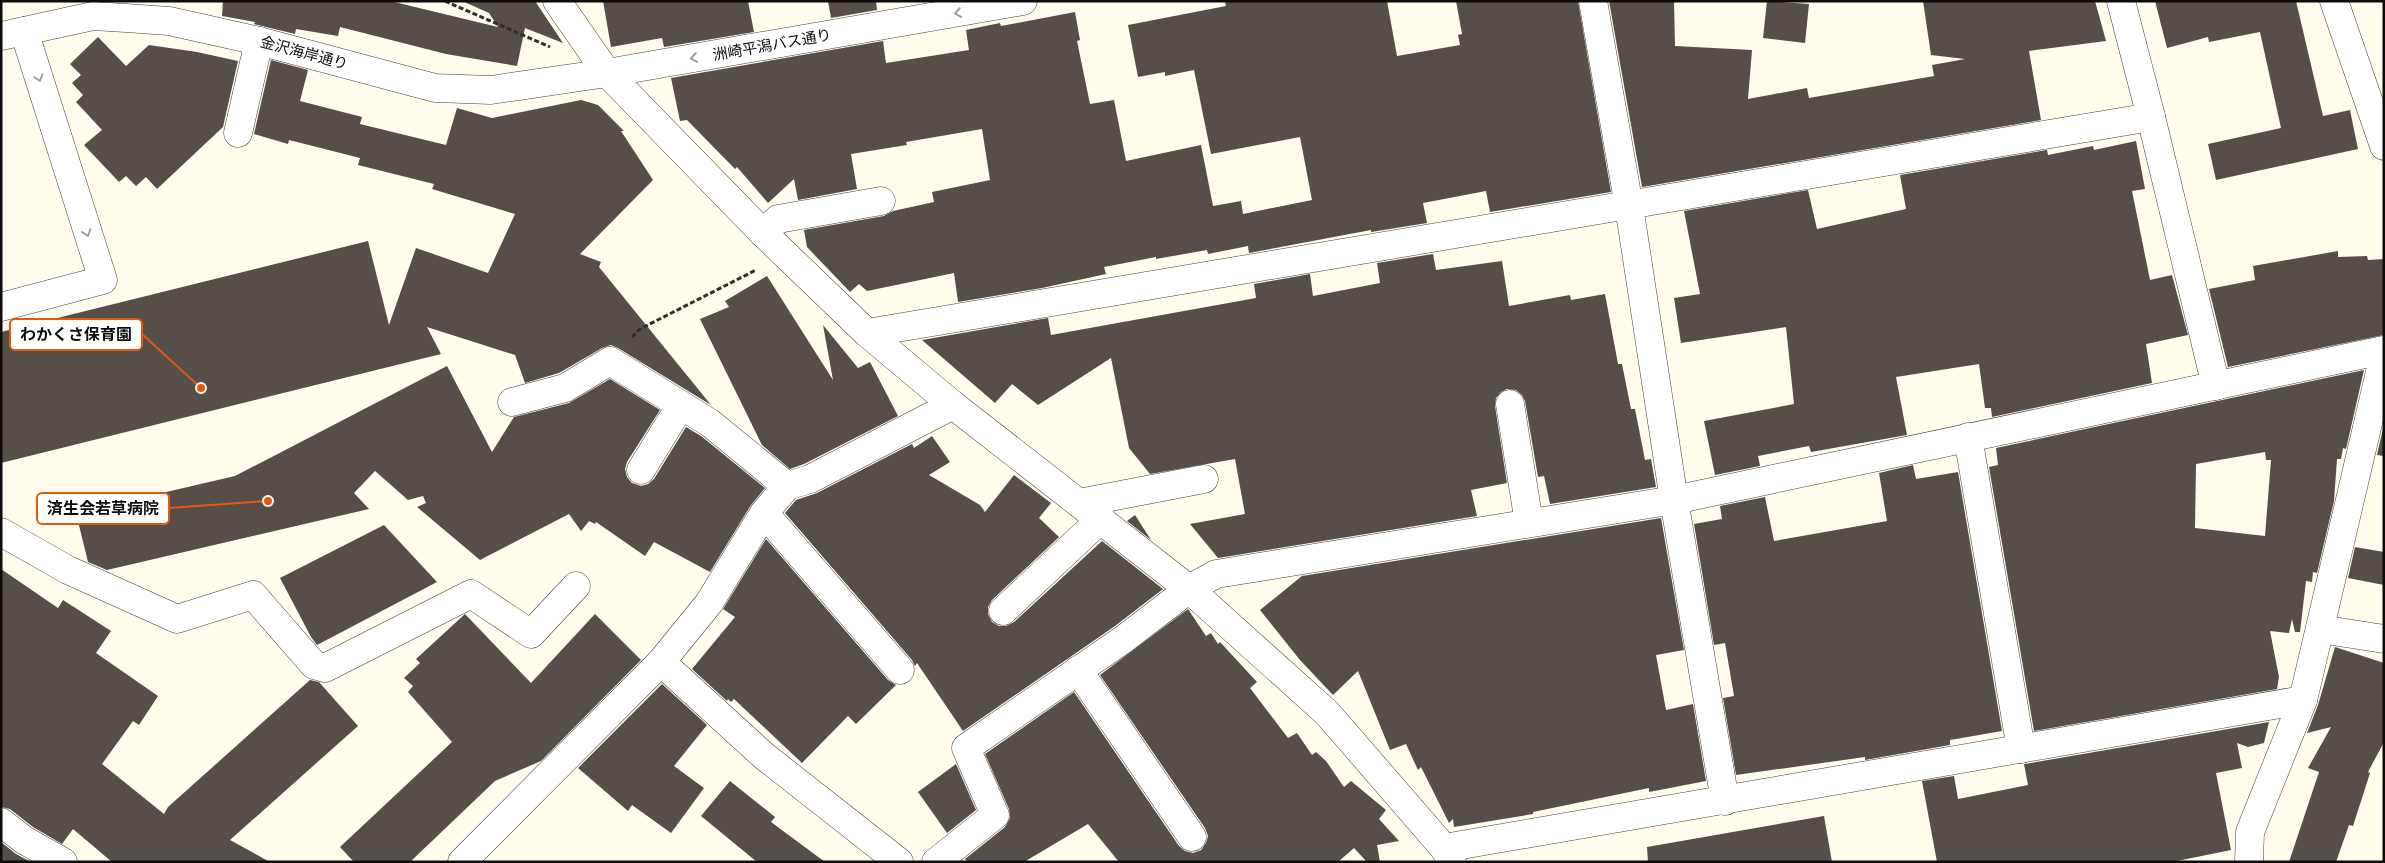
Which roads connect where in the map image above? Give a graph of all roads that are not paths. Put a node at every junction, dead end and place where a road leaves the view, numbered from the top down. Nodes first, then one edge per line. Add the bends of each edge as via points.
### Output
1 (557, 1) edge
2 (1023, 1) edge
3 (1593, 1) edge
4 (2121, 1) edge
5 (2334, 1) edge
6 (125, 10) edge
7 (13, 34) edge
8 (259, 41) junction
9 (607, 73) junction
10 (2152, 117) junction
11 (238, 132) dead end
12 (2384, 146) edge
13 (881, 201) dead end
14 (1629, 206) junction
15 (763, 233) junction
16 (1, 307) edge
17 (867, 333) junction
18 (2384, 350) edge
19 (2384, 355) edge
20 (2216, 386) junction
21 (512, 402) dead end
22 (1510, 404) dead end
23 (681, 405) junction
24 (953, 405) junction
25 (1968, 437) junction
26 (641, 470) dead end
27 (1204, 479) dead end
28 (787, 486) junction
29 (1674, 500) junction
30 (1079, 502) junction
31 (764, 513) junction
32 (1101, 519) junction
33 (1530, 523) junction
34 (1, 532) edge
35 (576, 586) dead end
36 (1189, 589) junction
37 (1004, 611) dead end
38 (2320, 629) junction
39 (2384, 639) edge
40 (661, 662) junction
41 (900, 670) dead end
42 (1078, 670) junction
43 (2303, 700) junction
44 (2021, 750) junction
45 (1725, 801) junction
46 (1, 822) edge
47 (1192, 837) dead end
48 (1448, 855) edge
49 (62, 862) edge
50 (462, 862) edge
51 (899, 862) edge
52 (936, 862) edge
53 (2249, 862) edge

1 - 9 street
2 -> 9 street, 洲崎平潟バス通り
3 - 14 street
4 - 10 street
5 - 12 street
6 - 7 street, 金沢海岸通り
6 - 8 street, 金沢海岸通り
7 -> 16 street via 102,280
8 - 9 street, 金沢海岸通り via 435,88 491,90
8 - 11 street
9 - 15 street
10 - 14 street
10 - 20 street
13 - 15 street via 778,220
14 - 17 street
14 - 29 street
15 - 17 street
17 - 24 street
18 - 20 street
19 - 38 street
20 - 25 street
21 - 23 street via 565,388 610,361
22 - 33 street
23 - 26 street
23 - 28 street via 710,423
24 - 28 street via 810,479
24 - 30 street
25 - 29 street
25 - 44 street
27 - 30 street
28 - 31 street
29 - 33 street
29 - 45 street
30 - 32 street
31 - 40 street via 709,603
31 - 41 street
32 - 36 street
32 - 37 street
33 - 36 street via 1216,574
34 - 35 street via 68,570 177,619 253,595 314,665 326,668 471,594 531,634
36 - 42 street
36 - 48 street via 1327,714
38 - 39 street
38 - 43 street
40 - 50 street
40 - 51 street via 764,756
42 - 47 street
42 - 52 street via 966,748 995,815
43 - 44 street
43 - 53 street via 2250,832
44 - 45 street
45 - 48 street
46 - 49 street

